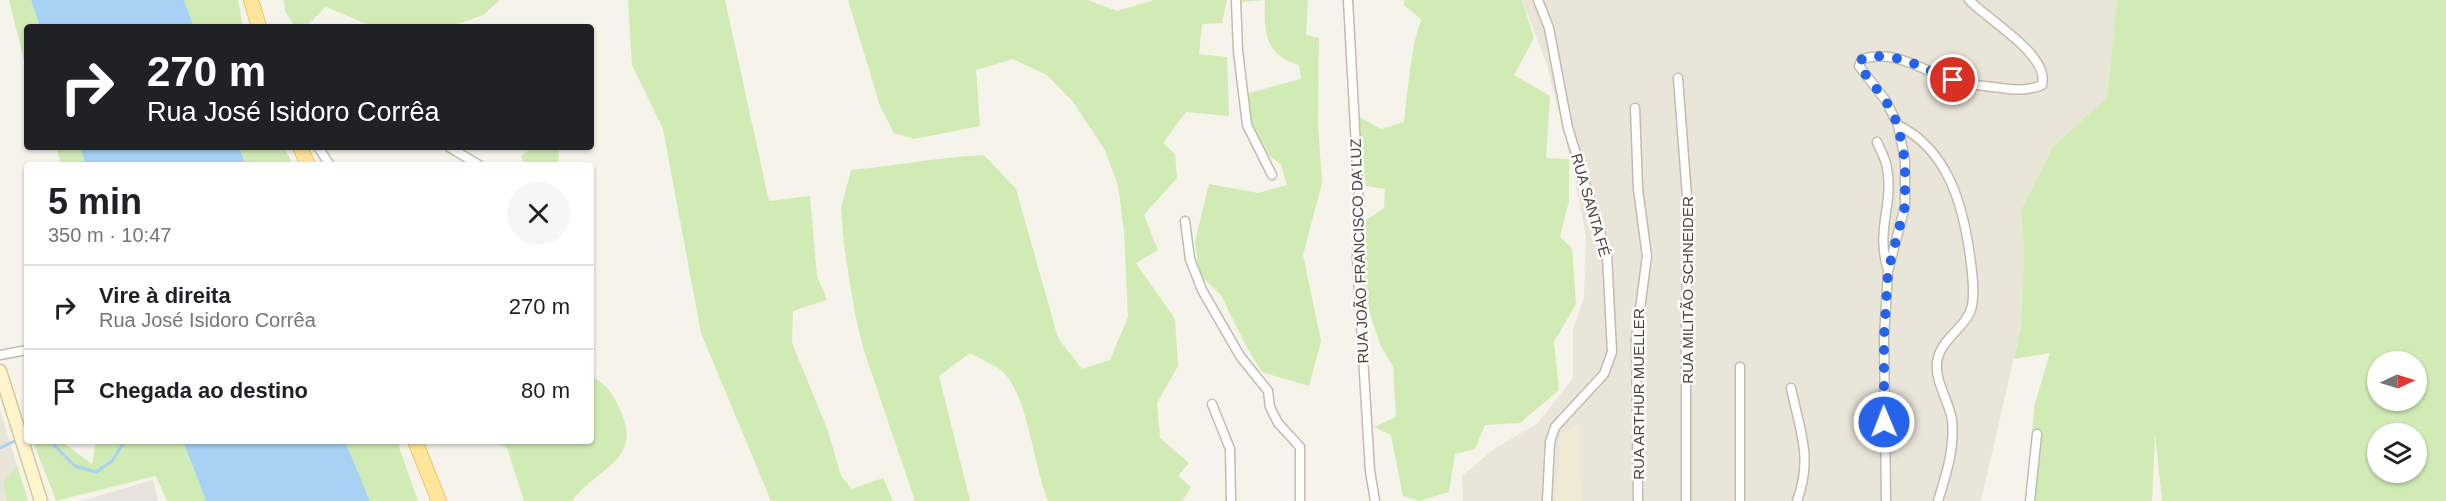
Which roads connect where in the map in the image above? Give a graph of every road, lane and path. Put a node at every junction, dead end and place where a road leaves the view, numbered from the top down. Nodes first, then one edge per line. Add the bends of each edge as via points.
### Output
1 (251, 0) edge
2 (1236, 0) edge
3 (1348, 0) edge
4 (1538, 0) edge
5 (1969, 0) edge
6 (258, 24) edge
7 (1678, 78) dead end
8 (1635, 108) dead end
9 (1898, 125) junction
10 (1877, 142) dead end
11 (454, 150) edge
12 (474, 162) edge
13 (1272, 174) dead end
14 (1185, 221) dead end
15 (1888, 271) junction
16 (24, 351) edge
17 (0, 355) edge
18 (1740, 367) dead end
19 (0, 373) edge
20 (1791, 388) dead end
21 (1212, 404) dead end
22 (2037, 434) dead end
23 (416, 444) edge
24 (41, 501) edge
25 (439, 501) edge
26 (1231, 501) edge
27 (1300, 501) edge
28 (1375, 501) edge
29 (1547, 501) edge
30 (1638, 501) edge
31 (1686, 501) edge
32 (1740, 501) edge
33 (1797, 501) edge
34 (1886, 501) edge
35 (1938, 501) edge
36 (2030, 501) edge

1 - 6 main road
2 - 13 street via 1247,125
3 - 28 street, RUA JOÃO FRANCISCO DA LUZ via 1359,202 1357,259
4 - 29 street, RUA SANTA FÉ via 1549,28 1568,128 1607,254 1612,352 1604,374 1555,428 1550,442
5 - 9 street via 2023,45 2042,67 2042,85 2022,90 1972,85 1895,58 1875,55 1862,59 1859,66 1863,75 1886,101
7 - 31 street, RUA MILITÃO SCHNEIDER via 1689,223
8 - 30 street, RUA ARTHUR MUELLER via 1638,189 1647,256 1636,339
9 - 15 street via 1905,161 1905,206
9 - 35 street via 1912,132 1934,154 1955,188 1973,280 1968,316 1939,352 1937,363 1952,422 1951,457
10 - 15 street via 1889,181 1881,242
11 - 12 street
14 - 27 street via 1190,259 1202,290 1240,356 1268,391 1278,423 1300,447
15 - 34 street via 1884,337
16 - 17 street
18 - 32 street
19 - 24 main road
20 - 33 street via 1806,453
21 - 26 street via 1230,449
22 - 36 street
23 - 25 main road

